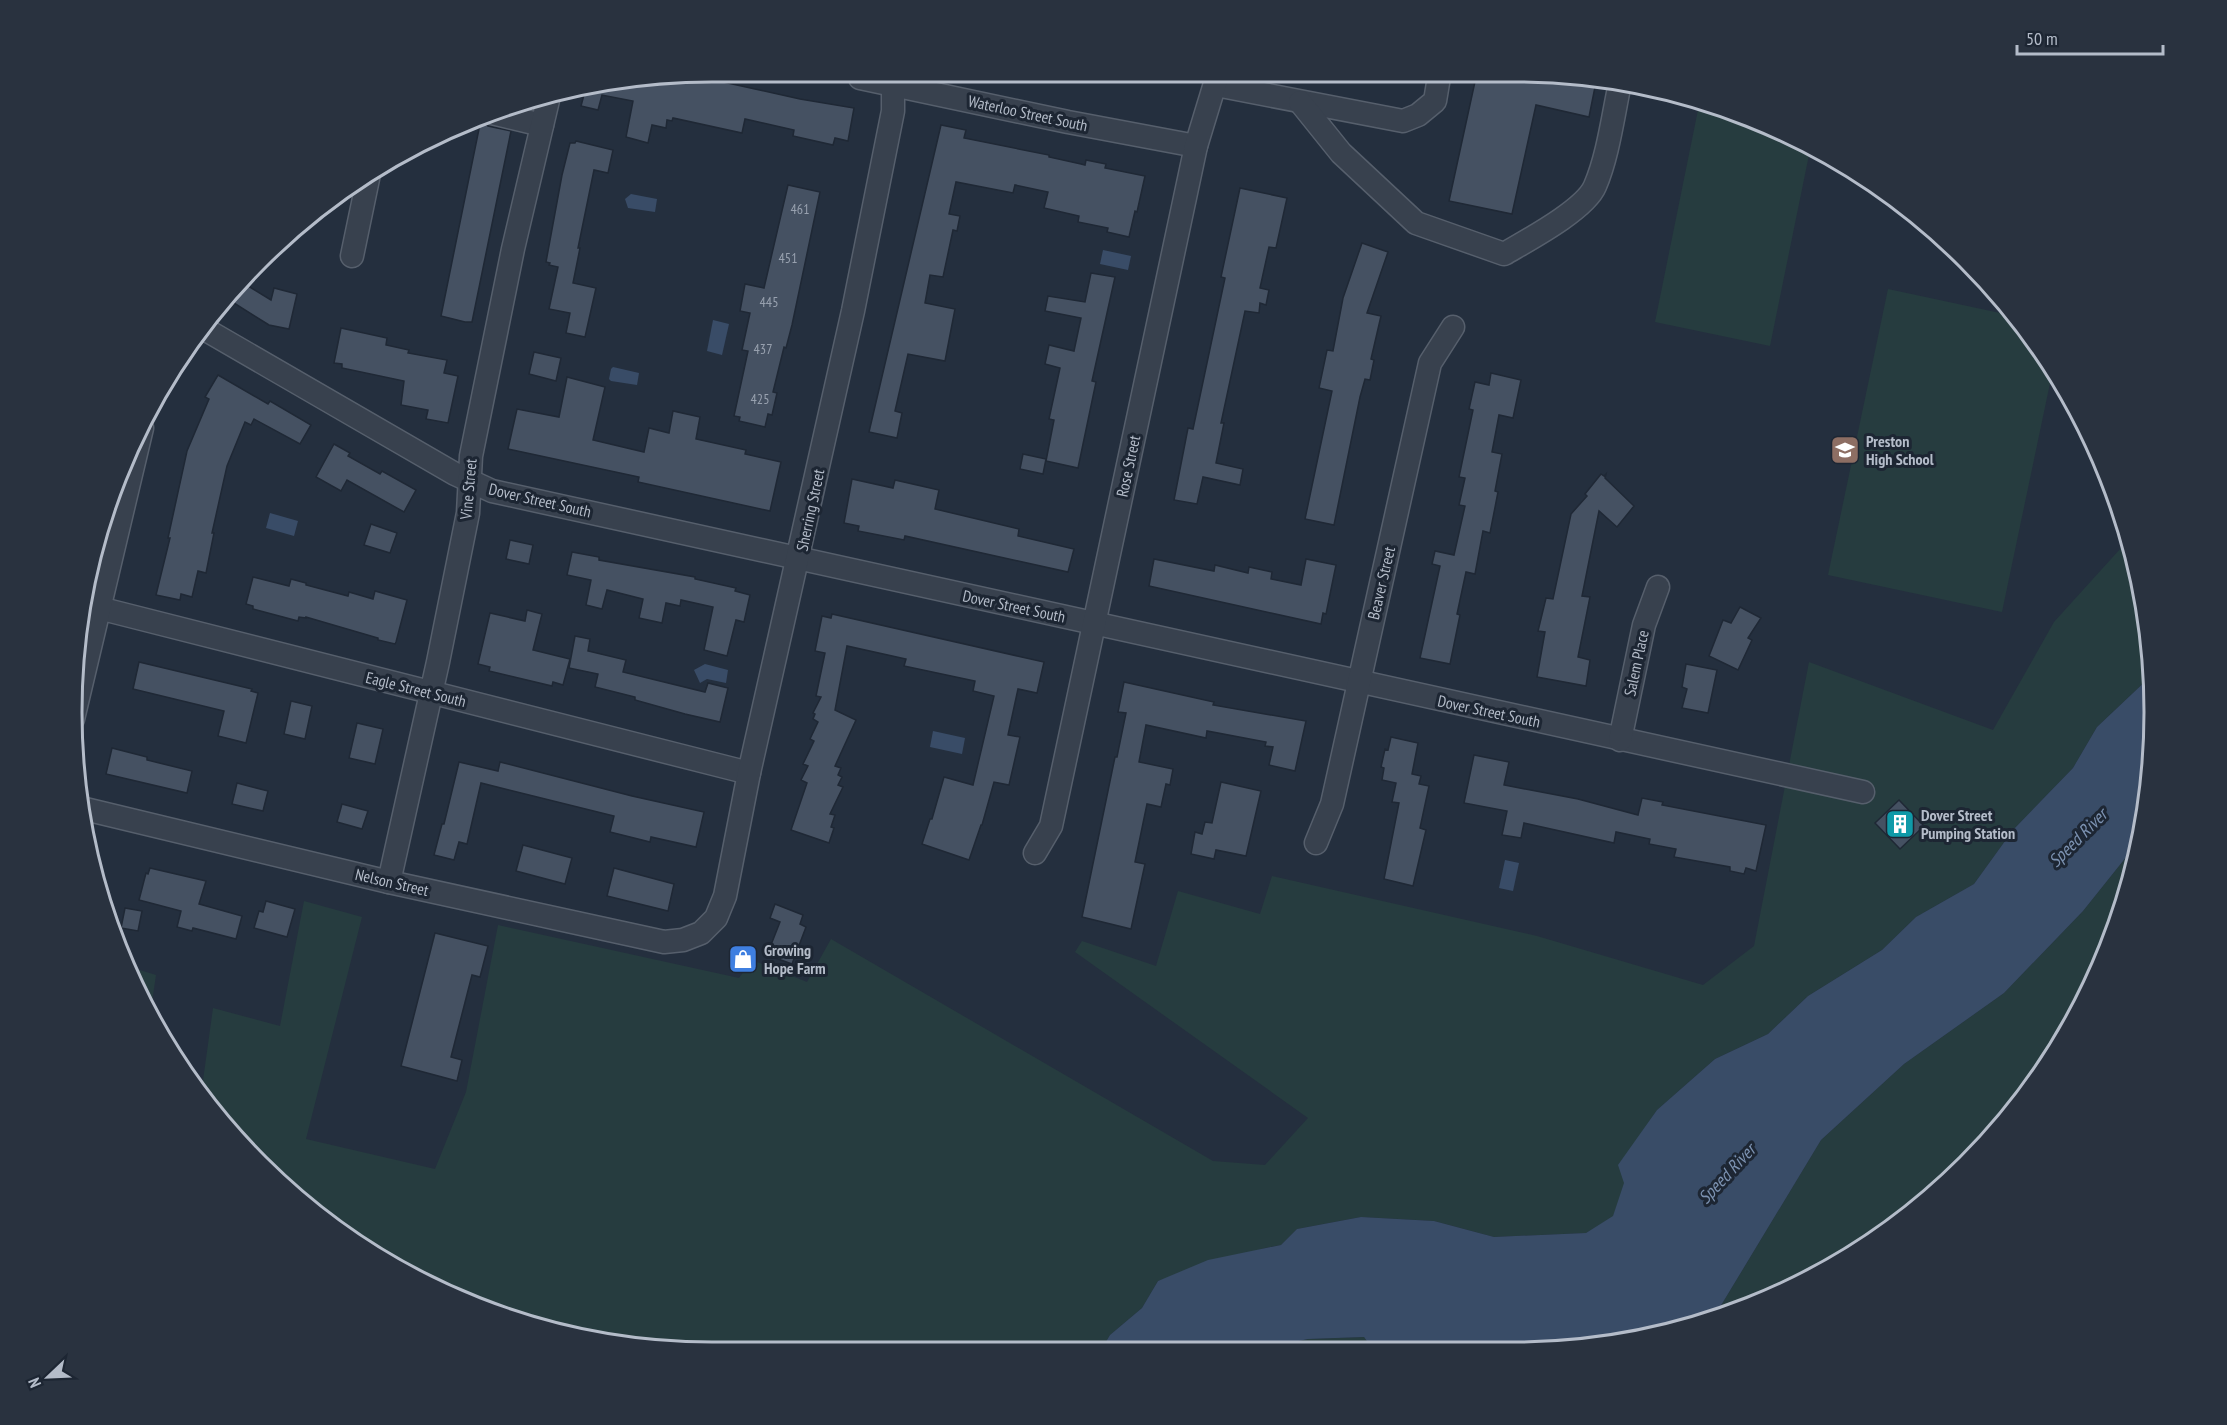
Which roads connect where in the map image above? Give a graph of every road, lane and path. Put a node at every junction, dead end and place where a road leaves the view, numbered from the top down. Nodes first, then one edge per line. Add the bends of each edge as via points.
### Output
1 (893, 82) edge
2 (897, 82) edge
3 (1216, 82) edge
4 (1437, 82) edge
5 (1618, 92) edge
6 (1300, 102) junction
7 (547, 105) edge
8 (508, 117) edge
9 (542, 124) junction
10 (1196, 146) junction
11 (366, 186) edge
12 (352, 256) dead end
13 (1453, 327) dead end
14 (210, 332) edge
15 (128, 475) edge
16 (470, 481) junction
17 (799, 559) junction
18 (1658, 587) dead end
19 (94, 595) edge
20 (92, 606) edge
21 (1095, 623) junction
22 (1358, 682) junction
23 (430, 693) junction
24 (1620, 740) junction
25 (749, 773) junction
26 (1863, 792) dead end
27 (91, 809) edge
28 (1316, 843) dead end
29 (1035, 853) dead end
30 (389, 882) junction
31 (701, 933) joint

1 - 17 street, Sherring Street via 889,133
2 - 10 street, Waterloo Street South via 1068,122
3 - 6 street
3 - 10 street, Rose Street
4 - 6 street via 1435,101 1403,121
5 - 6 street via 1594,188 1562,219 1503,254 1416,223 1341,153
7 - 9 street, Vine Street
8 - 9 street
9 - 16 street, Vine Street via 473,444
10 - 21 street, Rose Street
11 - 12 street
13 - 22 street, Beaver Street via 1430,363
14 - 16 street, Dover Street South
15 - 19 street
16 - 17 street, Dover Street South via 492,491
16 - 23 street, Vine Street via 468,513
17 - 21 street, Dover Street South
17 - 25 street, Sherring Street
18 - 24 street, Salem Place via 1644,625
20 - 23 street, Eagle Street South
21 - 22 street, Dover Street South
21 - 29 street, Rose Street via 1051,826
22 - 24 street, Dover Street South
22 - 28 street, Beaver Street via 1332,804
23 - 25 street, Eagle Street South
23 - 30 street, Vine Street
24 - 26 street, Dover Street South
25 - 31 street, Sherring Street via 724,896 716,918
27 - 30 street, Nelson Street
30 - 31 street, Nelson Street via 664,942

